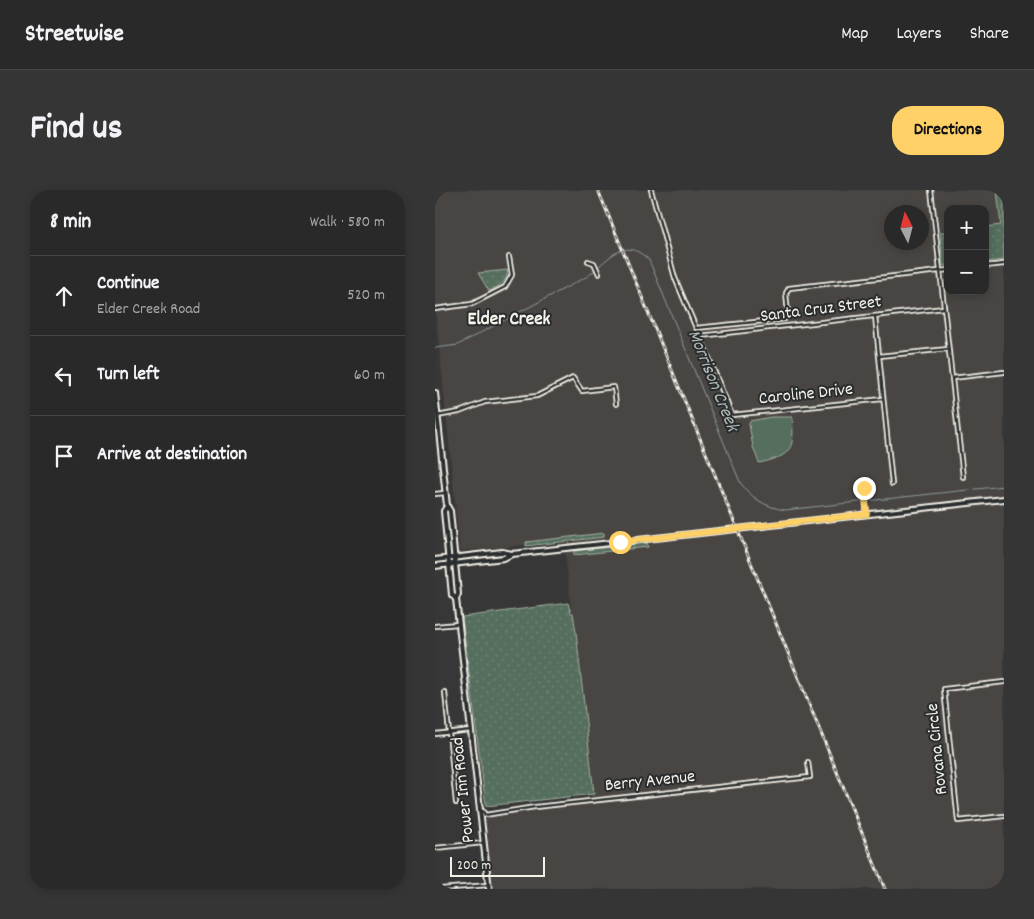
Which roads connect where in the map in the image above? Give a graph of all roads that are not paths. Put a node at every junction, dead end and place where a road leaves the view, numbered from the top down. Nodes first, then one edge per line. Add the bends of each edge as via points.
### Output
1 (651, 190) edge
2 (931, 190) edge
3 (509, 257) dead end
4 (587, 261) dead end
5 (1004, 264) edge
6 (989, 266) edge
7 (944, 270) edge
8 (940, 271) junction
9 (599, 274) dead end
10 (944, 308) junction
11 (435, 309) edge
12 (875, 316) junction
13 (700, 336) joint
14 (948, 349) junction
15 (879, 356) junction
16 (1004, 372) edge
17 (952, 378) junction
18 (435, 394) edge
19 (435, 398) edge
20 (883, 399) junction
21 (617, 404) dead end
22 (437, 416) junction
23 (441, 445) junction
24 (435, 446) edge
25 (963, 478) dead end
26 (891, 484) dead end
27 (864, 488) dead end
28 (445, 493) junction
29 (435, 494) edge
30 (1004, 499) edge
31 (447, 506) junction
32 (867, 514) junction
33 (512, 554) junction
34 (449, 558) junction
35 (454, 558) junction
36 (435, 560) edge
37 (455, 564) junction
38 (449, 565) junction
39 (435, 566) edge
40 (455, 599) junction
41 (458, 624) junction
42 (435, 626) edge
43 (1004, 682) edge
44 (445, 692) dead end
45 (471, 730) junction
46 (448, 732) junction
47 (435, 734) edge
48 (808, 762) dead end
49 (456, 803) dead end
50 (480, 811) junction
51 (1004, 816) edge
52 (484, 843) junction
53 (435, 848) edge
54 (488, 887) edge
55 (441, 889) edge

1 - 8 street via 675,278 697,328 785,319 789,288
2 - 8 street
3 - 11 street via 512,275 505,286 472,304
4 - 9 street via 594,263
5 - 6 street
7 - 8 street
8 - 10 street
10 - 12 street, Santa Cruz Street
10 - 14 street
12 - 13 street, Santa Cruz Street
12 - 15 street
13 - 20 street, Caroline Drive via 732,415
14 - 15 street
14 - 17 street
15 - 20 street
16 - 17 street
17 - 25 street
18 - 19 main road, Power Inn Road
19 - 22 main road, Power Inn Road
20 - 26 street
21 - 22 street via 614,387 582,391 573,378 537,396 485,402
22 - 23 main road, Power Inn Road
23 - 24 street
23 - 28 main road, Power Inn Road
27 - 32 street
28 - 29 street
28 - 31 main road, Power Inn Road
30 - 32 main road
31 - 34 main road, Power Inn Road via 444,511
31 - 35 main road, Power Inn Road
32 - 33 main road
33 - 35 main road via 502,552
33 - 37 main road via 504,558
34 - 35 main road
34 - 36 main road
34 - 38 main road, Power Inn Road
35 - 37 main road, Power Inn Road
37 - 38 main road
37 - 40 main road, Power Inn Road via 458,594
38 - 39 main road
38 - 40 main road, Power Inn Road
40 - 41 main road, Power Inn Road
41 - 42 street
41 - 45 main road, Power Inn Road
43 - 51 street, Rovana Circle via 944,689 958,821
44 - 46 street
45 - 46 street
45 - 50 main road, Power Inn Road
46 - 47 street
46 - 49 street
48 - 50 street, Berry Avenue via 810,777 485,815
50 - 52 main road, Power Inn Road
52 - 53 street
52 - 54 main road, Power Inn Road
54 - 55 street

